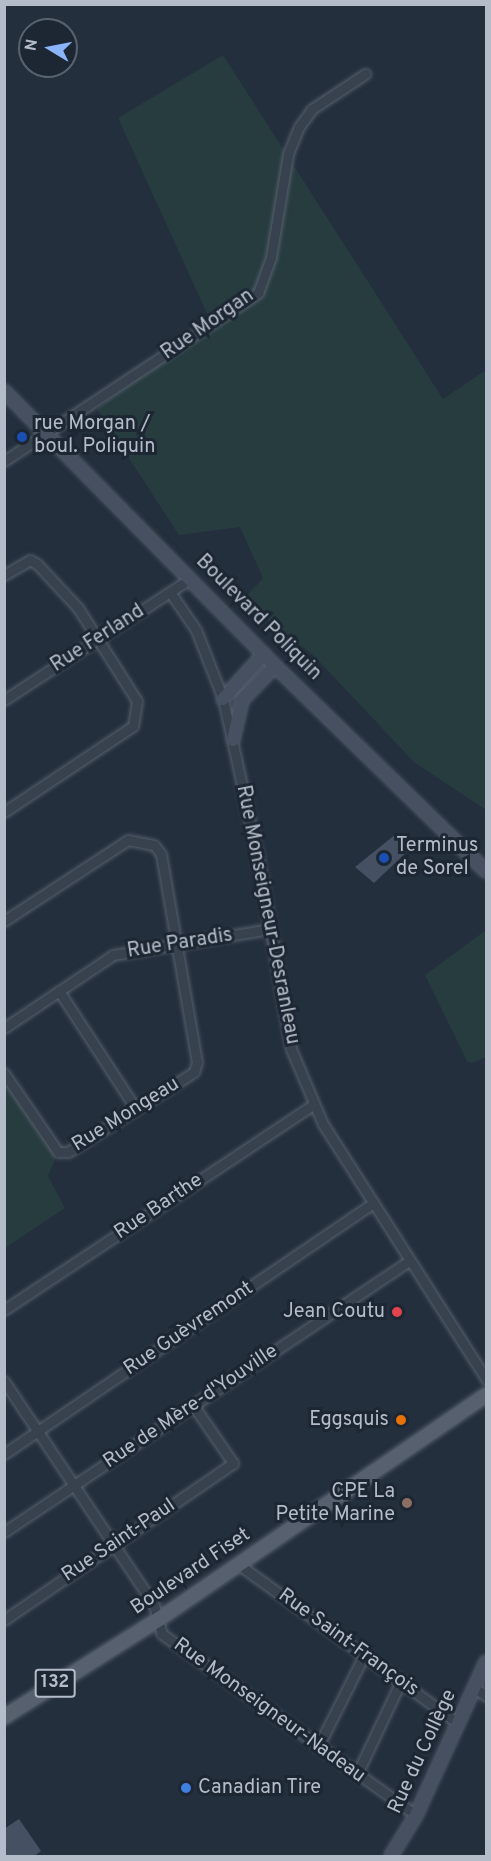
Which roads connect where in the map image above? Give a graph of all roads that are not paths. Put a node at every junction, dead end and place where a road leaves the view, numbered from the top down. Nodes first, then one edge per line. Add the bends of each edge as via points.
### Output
1 (365, 74) dead end
2 (4, 391) edge
3 (45, 434) junction
4 (4, 460) edge
5 (4, 575) edge
6 (191, 578) junction
7 (170, 592) junction
8 (99, 639) junction
9 (264, 654) junction
10 (275, 666) junction
11 (248, 690) junction
12 (223, 699) junction
13 (4, 700) edge
14 (233, 740) junction
15 (4, 812) edge
16 (486, 871) edge
17 (4, 921) edge
18 (270, 929) junction
19 (177, 943) junction
20 (59, 991) junction
21 (4, 1028) edge
22 (4, 1073) edge
23 (314, 1104) junction
24 (136, 1109) junction
25 (373, 1203) junction
26 (408, 1262) junction
27 (4, 1310) edge
28 (486, 1379) edge
29 (4, 1380) edge
30 (486, 1395) edge
31 (193, 1405) junction
32 (38, 1431) junction
33 (4, 1454) edge
34 (74, 1485) junction
35 (4, 1532) edge
36 (114, 1545) junction
37 (238, 1564) junction
38 (159, 1619) junction
39 (4, 1620) edge
40 (364, 1655) junction
41 (486, 1662) edge
42 (400, 1681) junction
43 (475, 1688) junction
44 (486, 1696) edge
45 (4, 1717) edge
46 (458, 1723) junction
47 (318, 1747) junction
48 (357, 1774) junction
49 (416, 1815) junction
50 (391, 1857) edge

1 - 3 street, Rue Morgan via 312,109 298,127 288,154 271,257 258,293
2 - 3 street, Boulevard Poliquin
3 - 4 street, Rue Morgan
3 - 6 street, Boulevard Poliquin
5 - 8 street via 25,561 37,564
6 - 7 street, Rue Ferland
6 - 9 street, Boulevard Poliquin
7 - 8 street, Rue Ferland
7 - 12 street, Rue Monseigneur-Desranleau via 196,630
8 - 13 street, Rue Ferland
8 - 15 street via 137,700 133,726
9 - 10 street, Boulevard Poliquin
9 - 12 street
10 - 11 street
10 - 16 street, Boulevard Poliquin
11 - 12 street
11 - 14 street via 237,712
12 - 14 street, Rue Monseigneur-Desranleau
14 - 18 street, Rue Monseigneur-Desranleau
17 - 19 street, Rue Mongeau via 119,844 142,840 161,854
18 - 19 street, Rue Paradis
18 - 23 street, Rue Monseigneur-Desranleau via 285,1026
19 - 20 street, Rue Paradis via 113,955
19 - 24 street, Rue Mongeau via 197,1062 194,1072
20 - 21 street, Rue Paradis
20 - 24 street
22 - 24 street, Rue Mongeau via 58,1152 68,1152
23 - 25 street, Rue Monseigneur-Desranleau
23 - 27 street, Rue Barthe
25 - 26 street, Rue Monseigneur-Desranleau
25 - 32 street, Rue Guèvremont
26 - 28 street, Rue Monseigneur-Desranleau
26 - 31 street, Rue de Mère-d'Youville
29 - 32 street, Rue Monseigneur-Nadeau
30 - 37 main road, Boulevard Fiset / 132
31 - 34 street, Rue de Mère-d'Youville
31 - 36 street, Rue Saint-Paul via 233,1463
32 - 33 street, Rue Guèvremont
32 - 34 street, Rue Monseigneur-Nadeau
34 - 35 street, Rue de Mère-d'Youville
34 - 36 street, Rue Monseigneur-Nadeau
36 - 38 street, Rue Monseigneur-Nadeau
36 - 39 street, Rue Saint-Paul
37 - 38 main road, Boulevard Fiset / 132
37 - 40 street, Rue Saint-François
38 - 45 main road, Boulevard Fiset / 132
38 - 47 street, Rue Monseigneur-Nadeau via 162,1634
40 - 42 street, Rue Saint-François
40 - 47 street
41 - 43 street, Rue du Collège
42 - 46 street, Rue Saint-François
42 - 48 street
43 - 44 street
43 - 46 street, Rue du Collège
46 - 49 street, Rue du Collège
47 - 48 street, Rue Monseigneur-Nadeau
48 - 49 street, Rue Monseigneur-Nadeau
49 - 50 street, Rue du Collège

